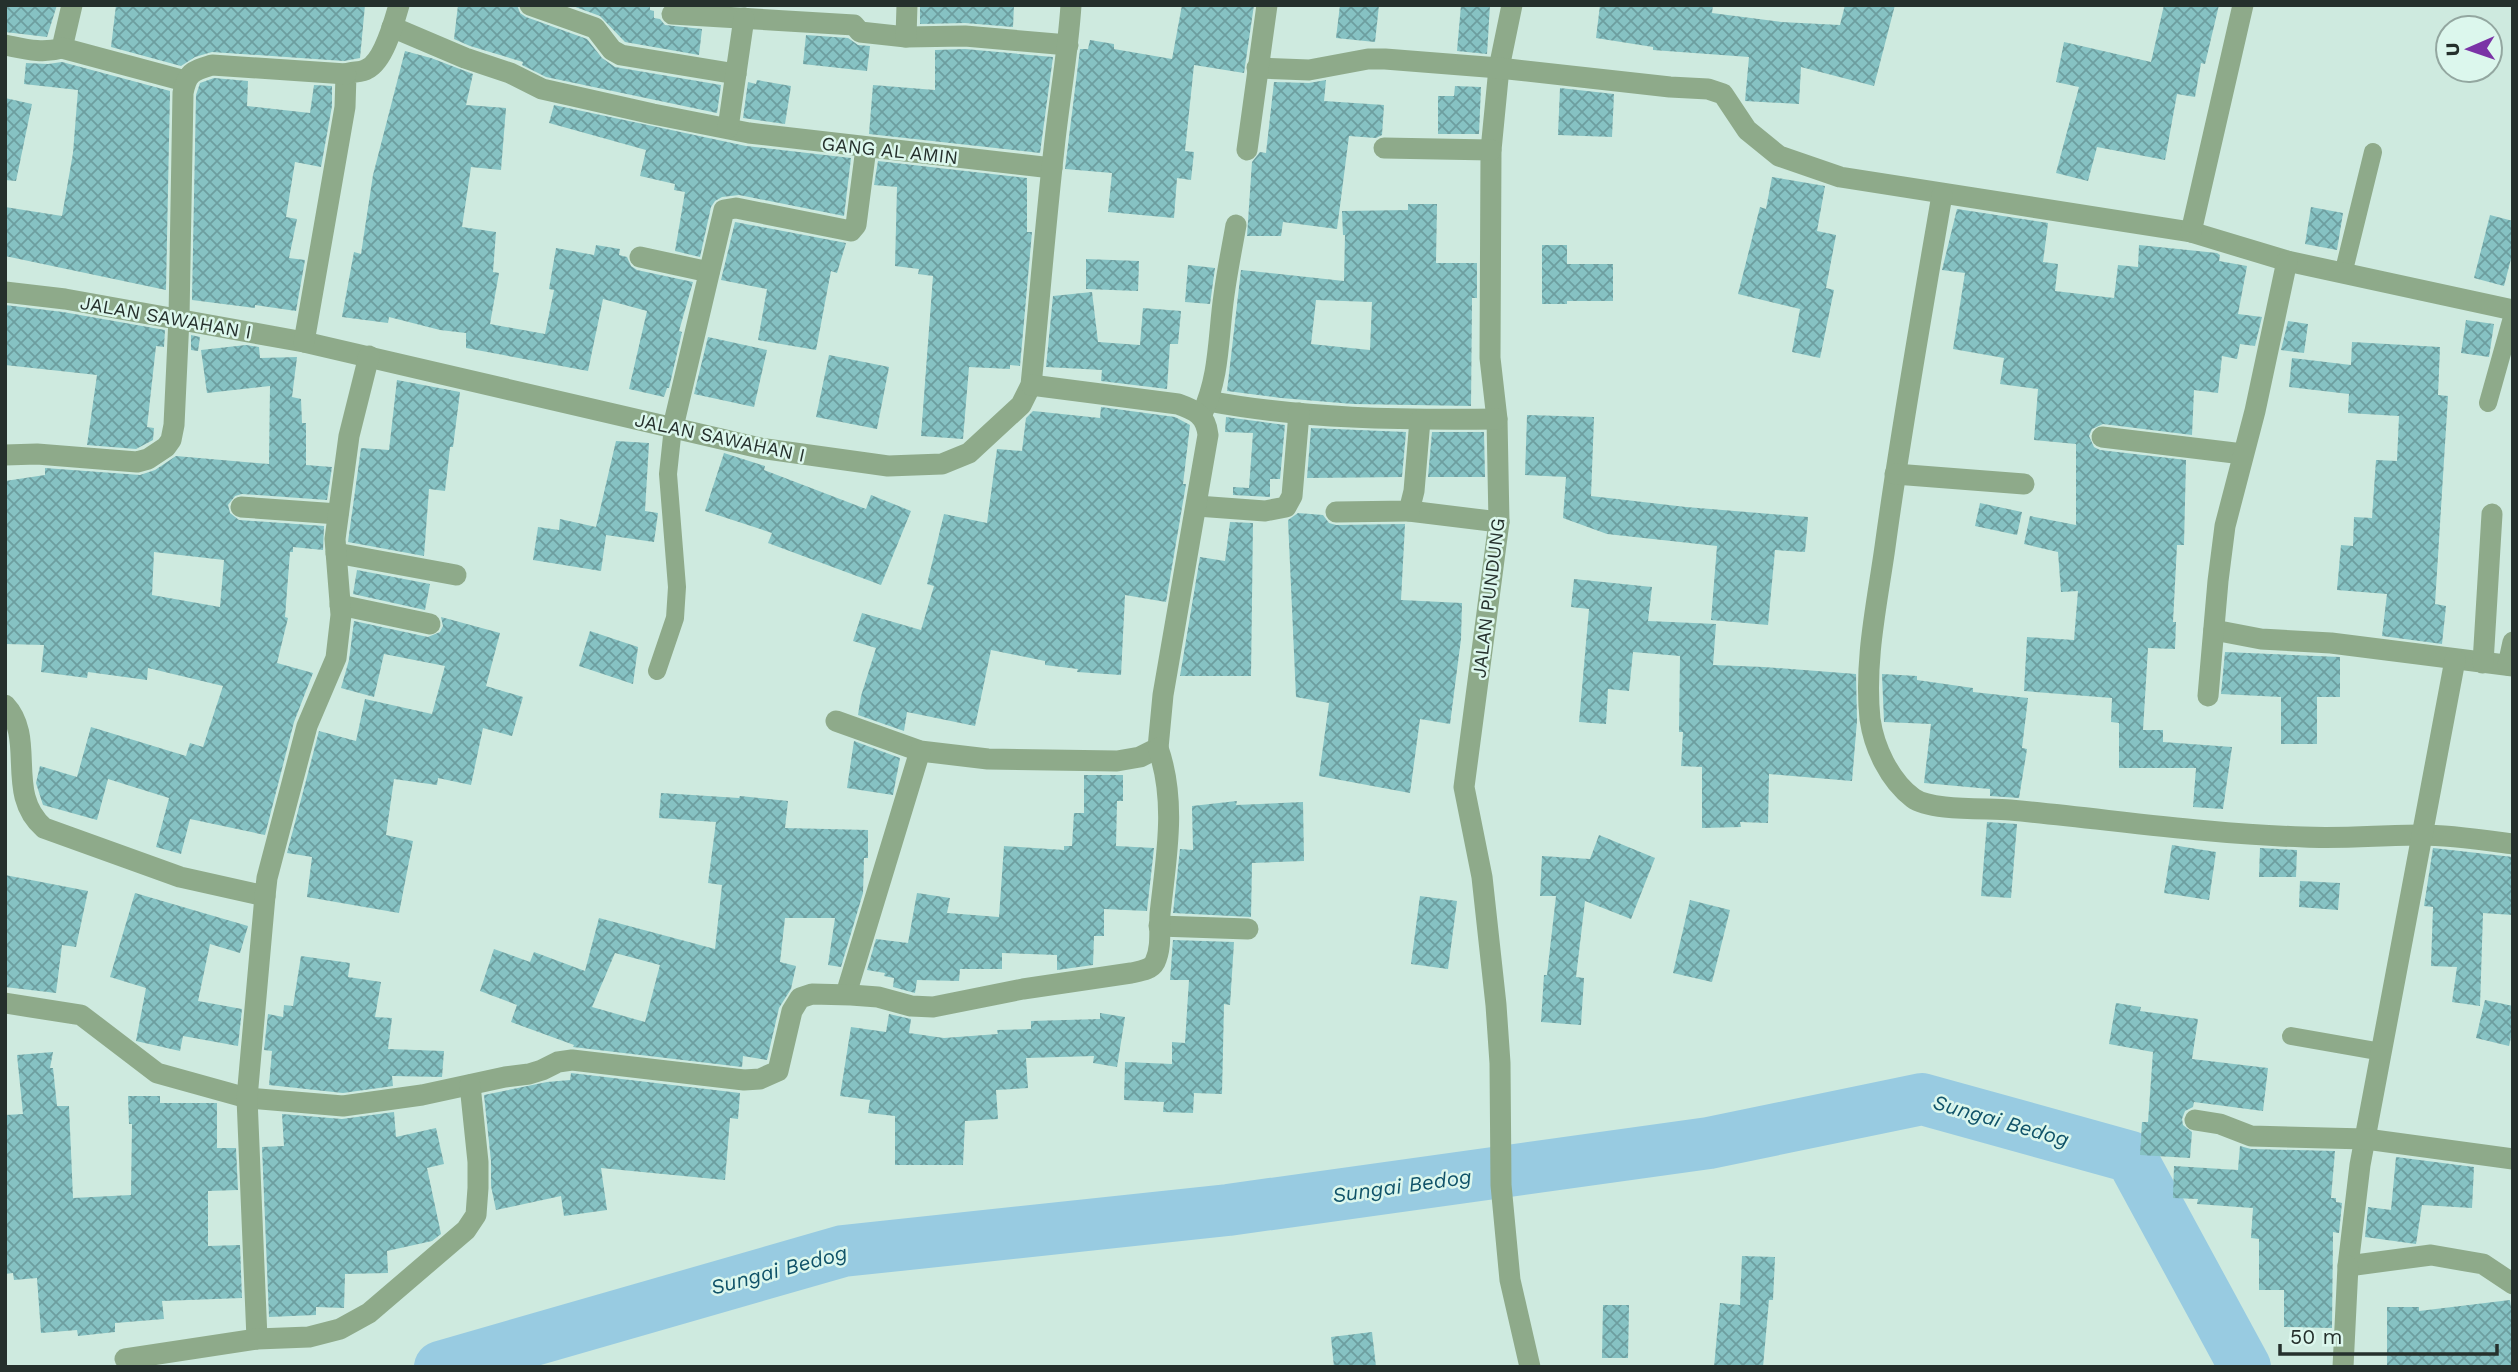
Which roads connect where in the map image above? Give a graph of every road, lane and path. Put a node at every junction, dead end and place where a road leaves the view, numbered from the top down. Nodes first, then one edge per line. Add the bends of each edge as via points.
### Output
1 (72, 5) edge
2 (399, 5) edge
3 (530, 5) edge
4 (907, 5) edge
5 (1071, 5) edge
6 (1267, 5) edge
7 (1512, 5) edge
8 (2243, 5) edge
9 (672, 14) dead end
10 (744, 18) junction
11 (392, 27) junction
12 (906, 37) junction
13 (5, 45) edge
14 (1068, 45) junction
15 (62, 48) junction
16 (1258, 68) junction
17 (1499, 68) junction
18 (346, 74) junction
19 (736, 74) junction
20 (185, 80) junction
21 (728, 128) junction
22 (866, 148) junction
23 (1384, 148) dead end
24 (1247, 150) dead end
25 (1491, 150) junction
26 (2373, 152) dead end
27 (1052, 168) junction
28 (1942, 195) junction
29 (1236, 225) dead end
30 (2191, 232) junction
31 (640, 257) dead end
32 (2287, 261) junction
33 (709, 272) junction
34 (2343, 274) junction
35 (5, 292) edge
36 (2513, 312) edge
37 (179, 318) junction
38 (304, 342) junction
39 (369, 356) junction
40 (1031, 385) junction
41 (2488, 403) dead end
42 (1205, 409) junction
43 (1299, 413) junction
44 (1497, 419) junction
45 (1420, 420) junction
46 (673, 427) junction
47 (2102, 437) dead end
48 (2244, 454) junction
49 (5, 455) edge
50 (1895, 474) junction
51 (2024, 484) dead end
52 (1197, 506) junction
53 (241, 507) dead end
54 (1409, 511) junction
55 (1336, 512) dead end
56 (338, 514) junction
57 (2492, 514) dead end
58 (1499, 522) junction
59 (336, 553) junction
60 (456, 575) dead end
61 (340, 605) junction
62 (430, 624) dead end
63 (2214, 630) junction
64 (2513, 642) edge
65 (2455, 660) junction
66 (2483, 663) junction
67 (2510, 666) edge
68 (657, 671) dead end
69 (2208, 696) dead end
70 (5, 705) edge
71 (836, 721) dead end
72 (1158, 748) junction
73 (920, 751) junction
74 (2423, 835) junction
75 (2513, 844) edge
76 (265, 896) junction
77 (1159, 926) junction
78 (1248, 929) dead end
79 (846, 994) junction
80 (5, 1003) edge
81 (2291, 1036) dead end
82 (2382, 1052) junction
83 (470, 1085) junction
84 (247, 1098) junction
85 (2195, 1120) dead end
86 (2366, 1139) junction
87 (2513, 1159) edge
88 (2348, 1266) junction
89 (2513, 1284) edge
90 (257, 1339) junction
91 (125, 1359) dead end
92 (1530, 1367) edge
93 (2343, 1367) edge

1 - 15 street
2 - 11 street
3 - 19 street via 596,29 621,55
4 - 12 street
5 - 14 street, JALAN SAWAHAN I
6 - 16 street
7 - 17 street, JALAN PUNDUNG
8 - 30 street
9 - 10 street
10 - 12 street via 854,25 860,32
10 - 19 street
11 - 18 street via 373,64
11 - 21 street, GANG AL AMIN via 542,89
12 - 14 street via 965,36
13 - 15 street via 38,52
14 - 27 street, JALAN SAWAHAN I
15 - 20 street
16 - 17 street via 1309,70 1368,59
16 - 24 street
17 - 25 street, JALAN PUNDUNG
17 - 28 street via 1707,89 1723,94 1747,130 1779,156 1840,177
18 - 20 street via 212,65 193,71
18 - 38 street via 345,107
19 - 21 street
20 - 37 street
21 - 22 street, GANG AL AMIN
22 - 27 street, GANG AL AMIN
22 - 33 street via 856,225 851,231 728,208 722,214
23 - 25 street
25 - 44 street, JALAN PUNDUNG via 1490,358
26 - 34 lane
27 - 40 street, JALAN SAWAHAN I
28 - 30 street
28 - 50 street
29 - 42 street via 1218,361
30 - 32 street
31 - 33 street
32 - 34 street
32 - 48 street
33 - 46 street
34 - 36 street
35 - 37 street, JALAN SAWAHAN I
36 - 41 lane
37 - 38 street, JALAN SAWAHAN I
37 - 49 street via 173,433 158,454 137,462
38 - 39 street, JALAN SAWAHAN I
39 - 46 street, JALAN SAWAHAN I
39 - 56 street via 349,436
40 - 42 street
40 - 46 street, JALAN SAWAHAN I via 1021,405 990,435 969,453 942,464 888,466 839,461 760,449
42 - 43 street
42 - 52 street via 1208,435
43 - 45 street
43 - 52 street via 1292,496 1286,508
44 - 45 street
44 - 58 street, JALAN PUNDUNG
45 - 54 street
46 - 68 lane via 668,474 677,587 675,618
47 - 48 street
48 - 63 street via 2225,526
50 - 51 street
50 - 74 street via 1872,626 1870,719 1886,766 1915,800 1934,806 2276,836
52 - 72 street
53 - 56 street
54 - 55 street
54 - 58 street
56 - 59 street
57 - 66 street
58 - 92 street, JALAN PUNDUNG via 1464,786 1482,877 1500,1063 1501,1185 1510,1280
59 - 60 street
59 - 61 street
61 - 62 street
61 - 76 street via 336,658 307,726
63 - 65 street
63 - 69 street
64 - 67 street
65 - 66 street
65 - 74 street
66 - 67 street
70 - 76 street via 20,731 24,794 35,821 44,828 180,877
71 - 73 street
72 - 73 street via 1117,761 988,759
72 - 77 street via 1166,770 1170,813
73 - 79 street
74 - 75 street
74 - 82 street
76 - 84 street
77 - 78 street
77 - 79 street via 1154,964 1132,973 933,1007
79 - 83 street via 800,998 792,1011 778,1071 760,1079 572,1060
80 - 84 street via 81,1015 157,1073
81 - 82 lane
82 - 86 street
83 - 84 street via 343,1106
83 - 90 street via 478,1188 476,1215 466,1230 369,1312 340,1329 309,1337
84 - 90 street
85 - 86 street via 2251,1136
86 - 87 street
86 - 88 street
88 - 89 street via 2431,1255 2483,1264
88 - 93 street
90 - 91 street

